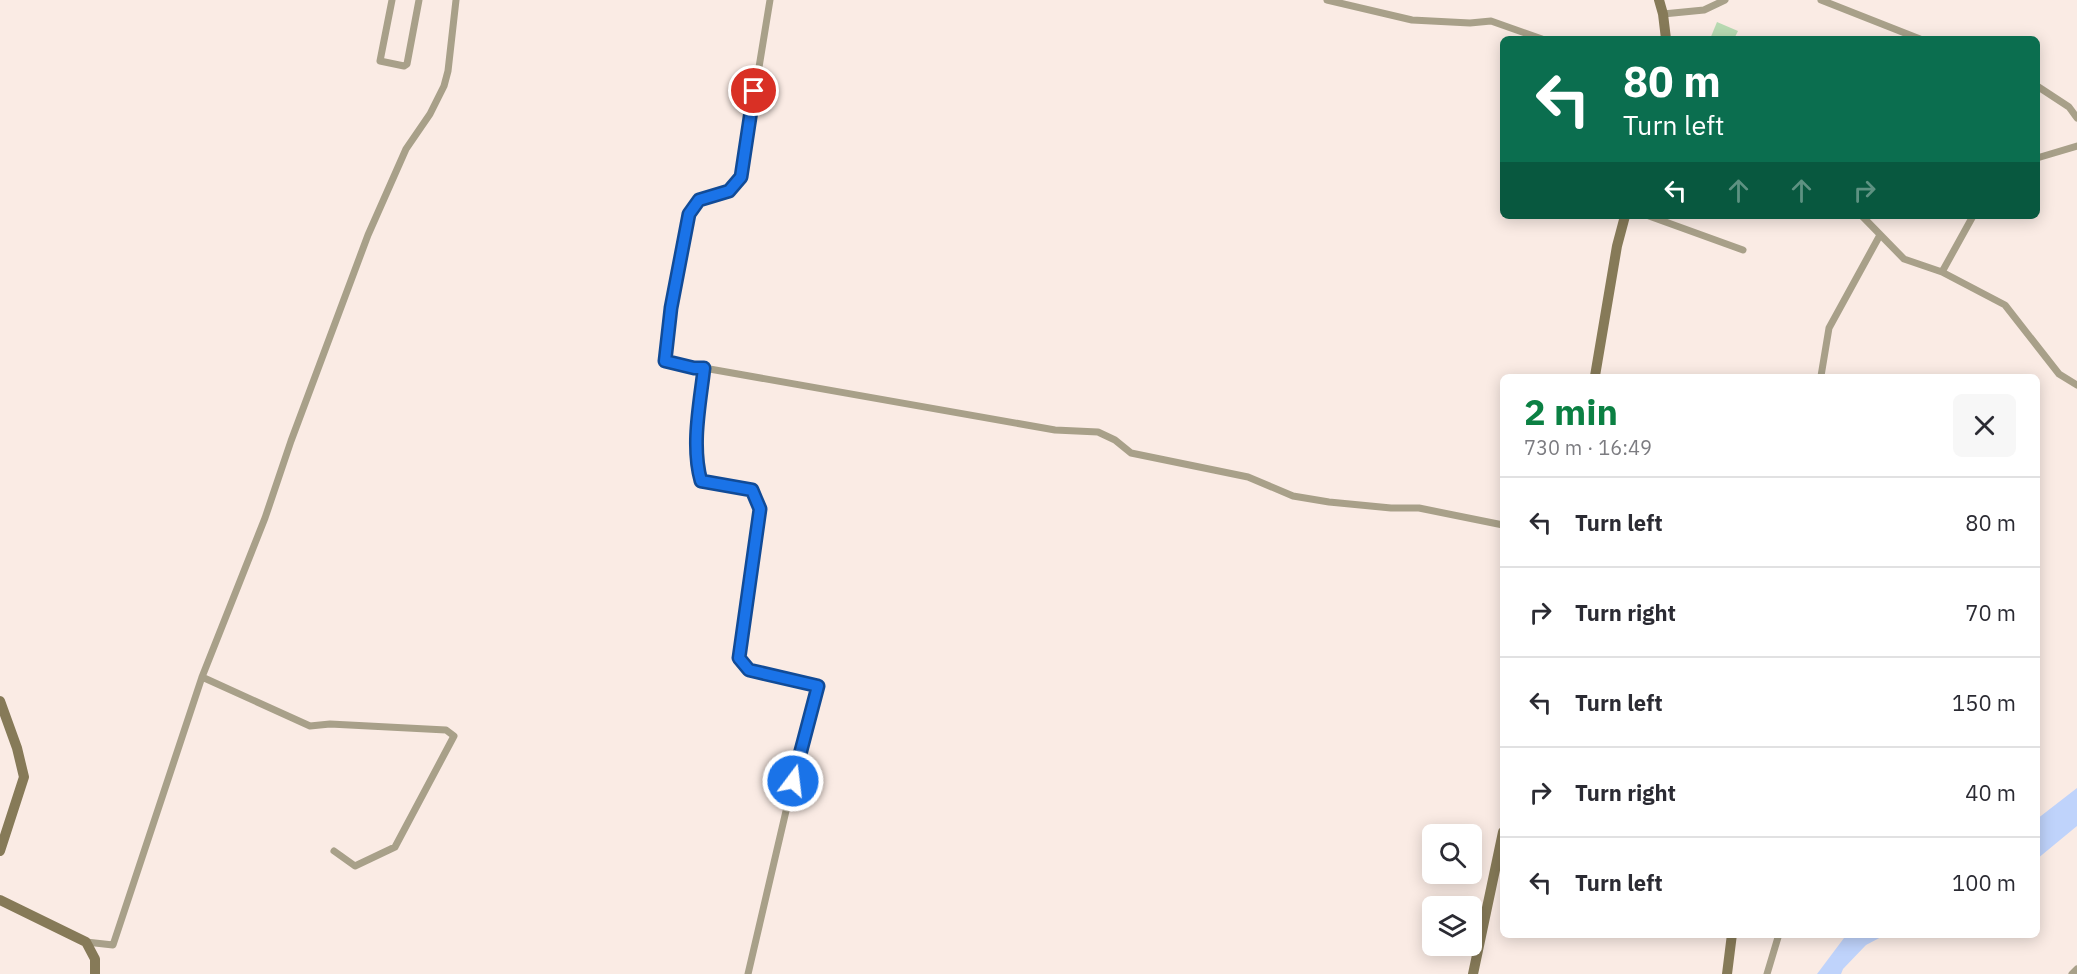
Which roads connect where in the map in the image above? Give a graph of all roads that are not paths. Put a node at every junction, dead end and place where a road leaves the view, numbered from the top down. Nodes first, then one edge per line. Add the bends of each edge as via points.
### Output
1 (392, 0) edge
2 (419, 0) edge
3 (456, 0) edge
4 (770, 0) edge
5 (1327, 0) edge
6 (1659, 0) edge
7 (1725, 0) edge
8 (1821, 0) edge
9 (1663, 14) junction
10 (1534, 36) edge
11 (1666, 36) edge
12 (1912, 36) edge
13 (2040, 88) edge
14 (2077, 117) edge
15 (2077, 146) edge
16 (2040, 157) edge
17 (1624, 219) edge
18 (1657, 219) edge
19 (1865, 219) edge
20 (1971, 219) edge
21 (1880, 235) junction
22 (1743, 250) dead end
23 (1942, 272) junction
24 (704, 368) junction
25 (1594, 374) edge
26 (1821, 374) edge
27 (2077, 385) edge
28 (1500, 524) edge
29 (202, 677) junction
30 (0, 701) edge
31 (1500, 846) edge
32 (0, 851) edge
33 (334, 851) dead end
34 (0, 900) edge
35 (1732, 938) edge
36 (1778, 938) edge
37 (86, 942) junction
38 (2077, 969) edge
39 (95, 974) edge
40 (748, 974) edge
41 (1473, 974) edge
42 (1727, 974) edge
43 (1767, 974) edge
44 (2072, 974) edge

1 - 2 street via 380,61 404,66
3 - 29 street via 444,86 405,149 368,235 265,518
4 - 24 street via 741,177 729,191 699,200 689,214 671,308 665,361
5 - 10 street via 1412,20 1491,21
6 - 9 street
7 - 9 street via 1704,10
8 - 12 street
9 - 11 street
13 - 14 street
15 - 16 street
17 - 25 street
18 - 22 street
19 - 21 street
20 - 23 street
21 - 23 street via 1904,259
21 - 26 street via 1829,328
23 - 27 street via 2005,305 2059,374
24 - 28 street via 1055,430 1098,432 1131,453 1248,477 1293,496 1419,508
24 - 40 street via 697,433 701,481 752,490 760,509 739,658 749,670 818,686
29 - 33 street via 310,726 446,730 454,736 395,847 356,866
29 - 37 street via 113,945
30 - 32 street via 18,748 24,777
31 - 41 street
34 - 37 street
35 - 42 street
36 - 43 street
37 - 39 street via 95,959
38 - 44 street

